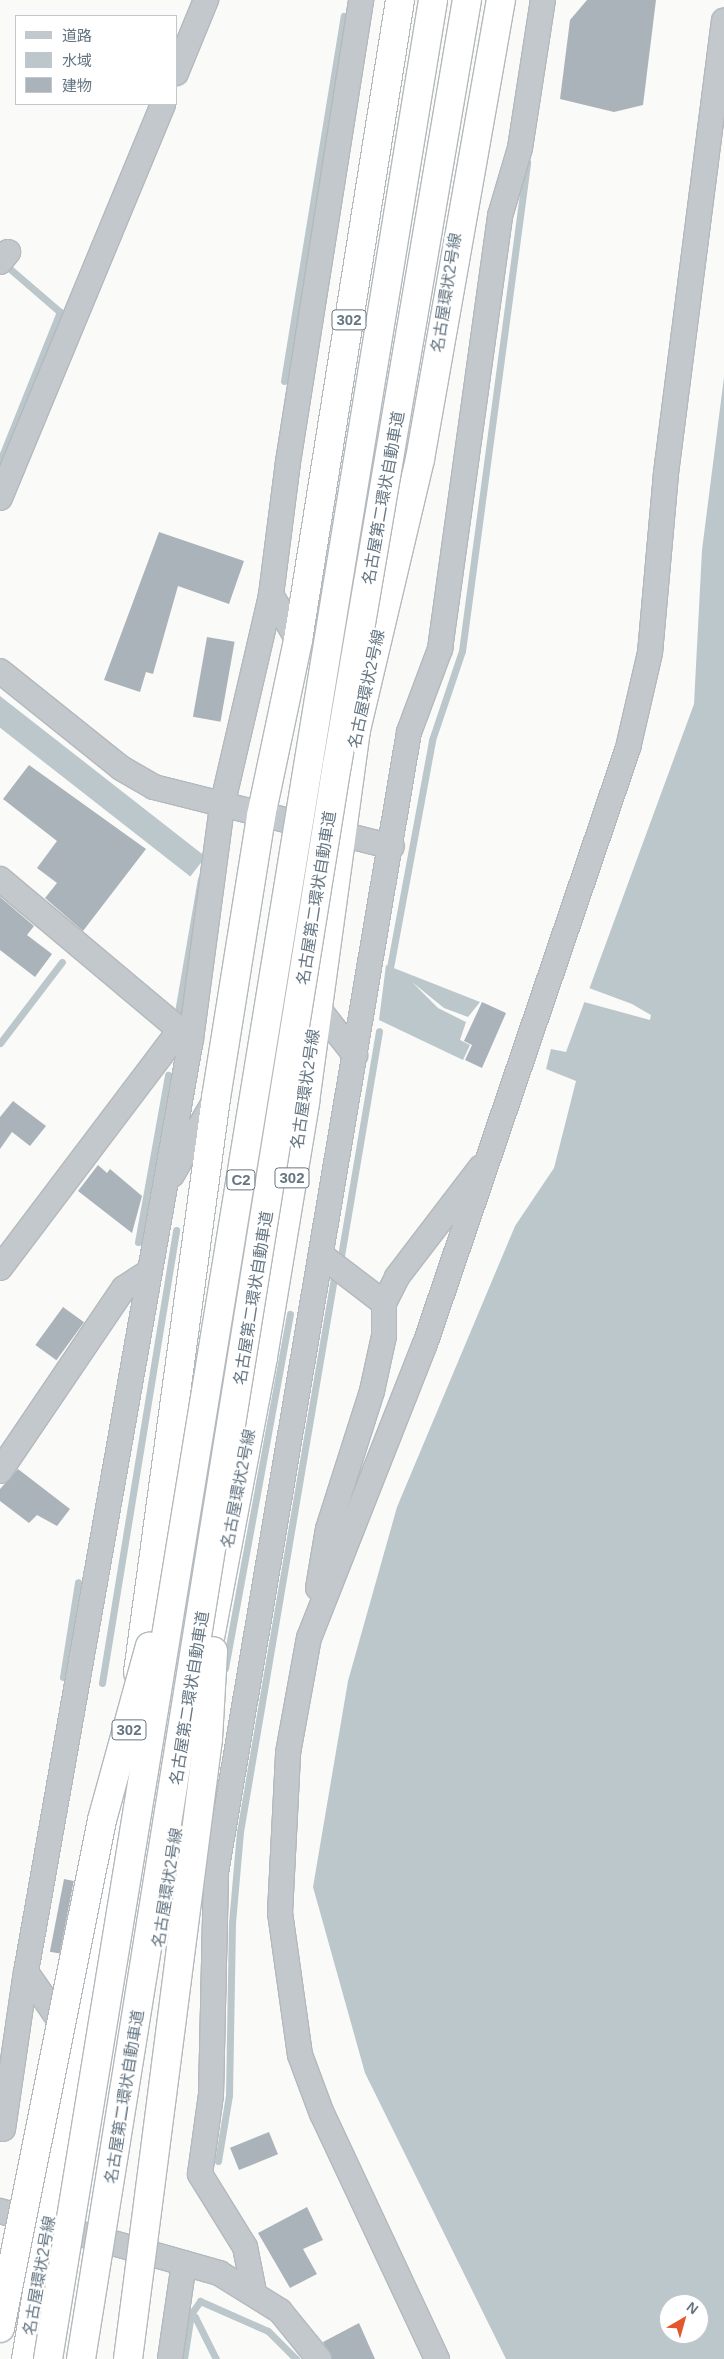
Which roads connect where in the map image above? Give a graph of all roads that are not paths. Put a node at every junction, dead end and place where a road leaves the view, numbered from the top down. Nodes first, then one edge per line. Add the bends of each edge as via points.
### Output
1 (206, 0) edge
2 (400, 0) edge
3 (433, 0) edge
4 (467, 0) edge
5 (501, 0) edge
6 (543, 0) edge
7 (354, 3) edge
8 (724, 21) edge
9 (178, 68) edge
10 (163, 105) edge
11 (0, 498) edge
12 (271, 595) junction
13 (298, 640) junction
14 (0, 671) edge
15 (222, 806) junction
16 (261, 816) junction
17 (341, 836) junction
18 (392, 847) junction
19 (0, 879) edge
20 (318, 1008) junction
21 (185, 1035) junction
22 (356, 1055) junction
23 (216, 1098) junction
24 (493, 1152) junction
25 (158, 1215) junction
26 (321, 1256) junction
27 (0, 1268) edge
28 (147, 1273) junction
29 (384, 1303) junction
30 (0, 1471) edge
31 (222, 1495) junction
32 (188, 1508) junction
33 (309, 1638) junction
34 (26, 1972) junction
35 (79, 2048) junction
36 (3, 2129) dead end
37 (7, 2214) edge
38 (49, 2226) junction
39 (110, 2243) junction
40 (0, 2262) edge
41 (184, 2263) junction
42 (254, 2292) junction
43 (0, 2328) edge
44 (26, 2359) edge
45 (48, 2359) edge
46 (81, 2359) edge
47 (92, 2359) edge
48 (128, 2359) edge
49 (170, 2359) edge
50 (319, 2359) edge
51 (437, 2359) edge

1 - 9 street
2 - 13 highway, 名古屋環状2号線 / 302
3 - 32 highway, 名古屋第二環状自動車道 / C2, bridge
4 - 31 highway, 名古屋第二環状自動車道 / C2, bridge via 336,775
5 - 17 highway, 名古屋環状2号線 / 302 via 420,459 356,730
6 - 18 street via 520,148 500,216 440,649 410,732
7 - 12 street
8 - 24 street via 666,473 650,652 628,748
10 - 11 street
12 - 13 street
12 - 15 street
13 - 16 highway, 名古屋環状2号線 / 302
14 - 15 street via 121,768 154,787
15 - 16 street
15 - 21 street
16 - 17 street
16 - 23 highway, 名古屋環状2号線 / 302
17 - 18 street
17 - 20 highway, 名古屋環状2号線 / 302
18 - 22 street
19 - 21 street
20 - 22 street
20 - 39 highway, 名古屋環状2号線 / 302 via 263,1358 206,1664
21 - 25 street
21 - 27 street
22 - 26 street
23 - 25 street via 174,1171
23 - 35 highway, 名古屋環状2号線 / 302 via 133,1709
24 - 29 street via 398,1277
24 - 33 street via 425,1344
25 - 28 street
26 - 29 street
26 - 42 street via 216,1873 211,2095 200,2174 245,2247
28 - 30 street via 124,1288
28 - 34 street via 98,1575
29 - 33 street via 384,1336 328,1529
31 - 46 highway, 名古屋第二環状自動車道 / C2, bridge
31 - 48 highway, bridge via 208,1739
32 - 43 highway, bridge via 102,1820
32 - 45 highway, 名古屋第二環状自動車道 / C2, bridge
33 - 51 street via 290,1735 281,1842 280,1913 300,2055 322,2114
34 - 35 street
34 - 36 street
35 - 38 highway, 名古屋環状2号線 / 302
37 - 38 street
37 - 40 street
38 - 39 street
38 - 44 highway, 名古屋環状2号線 / 302
39 - 41 street
39 - 47 highway, 名古屋環状2号線 / 302
41 - 42 street via 219,2273
41 - 49 street
42 - 50 street via 280,2311

